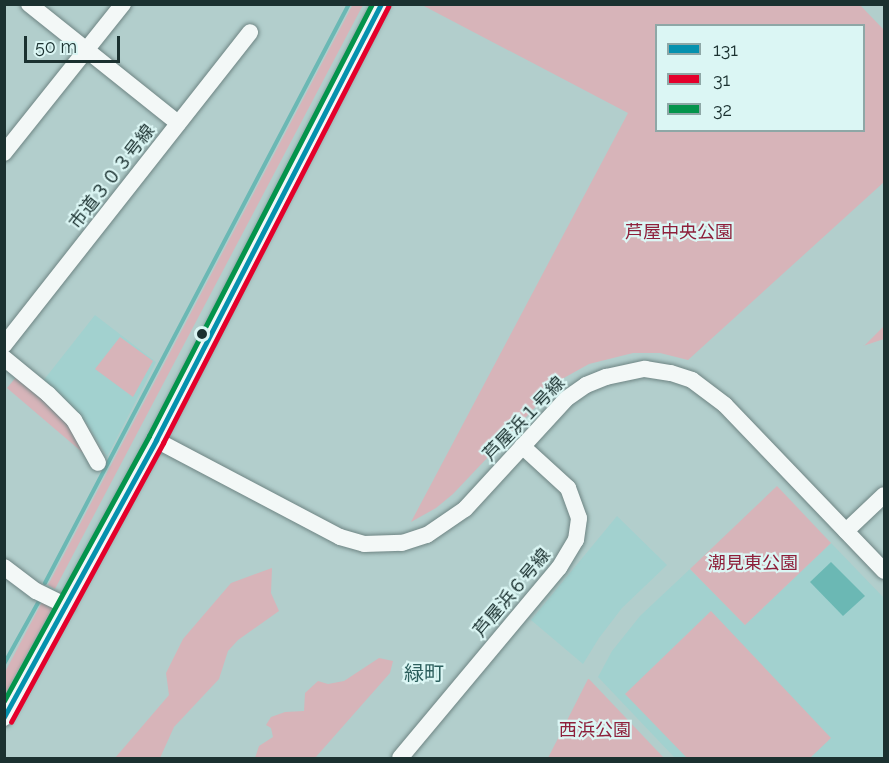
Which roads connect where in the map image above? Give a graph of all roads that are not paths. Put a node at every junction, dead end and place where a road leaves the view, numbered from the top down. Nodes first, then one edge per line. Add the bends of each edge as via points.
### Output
1 (29, 4) edge
2 (123, 4) edge
3 (381, 4) edge
4 (250, 32) dead end
5 (87, 50) junction
6 (178, 123) junction
7 (4, 153) edge
8 (4, 345) edge
9 (4, 358) edge
10 (156, 441) junction
11 (522, 446) junction
12 (98, 463) dead end
13 (885, 495) edge
14 (846, 531) junction
15 (4, 567) edge
16 (885, 572) edge
17 (67, 606) junction
18 (4, 718) edge
19 (400, 759) edge

1 - 5 street
2 - 5 street
3 - 10 street
4 - 6 street, 市道３０３号線
5 - 6 street
5 - 7 street
6 - 8 street, 市道３０３号線
9 - 12 street via 74,420
10 - 11 street, 芦屋浜１号線 via 340,537 364,544 402,543 427,535 448,522 465,509
10 - 17 street
11 - 14 street, 芦屋浜１号線 via 566,399 586,385 645,369 670,373 693,380 724,405
11 - 19 street, 芦屋浜６号線 via 568,488 579,518 576,540 560,568
13 - 14 street
14 - 16 street, 芦屋浜１号線
15 - 17 street via 36,591
17 - 18 street

